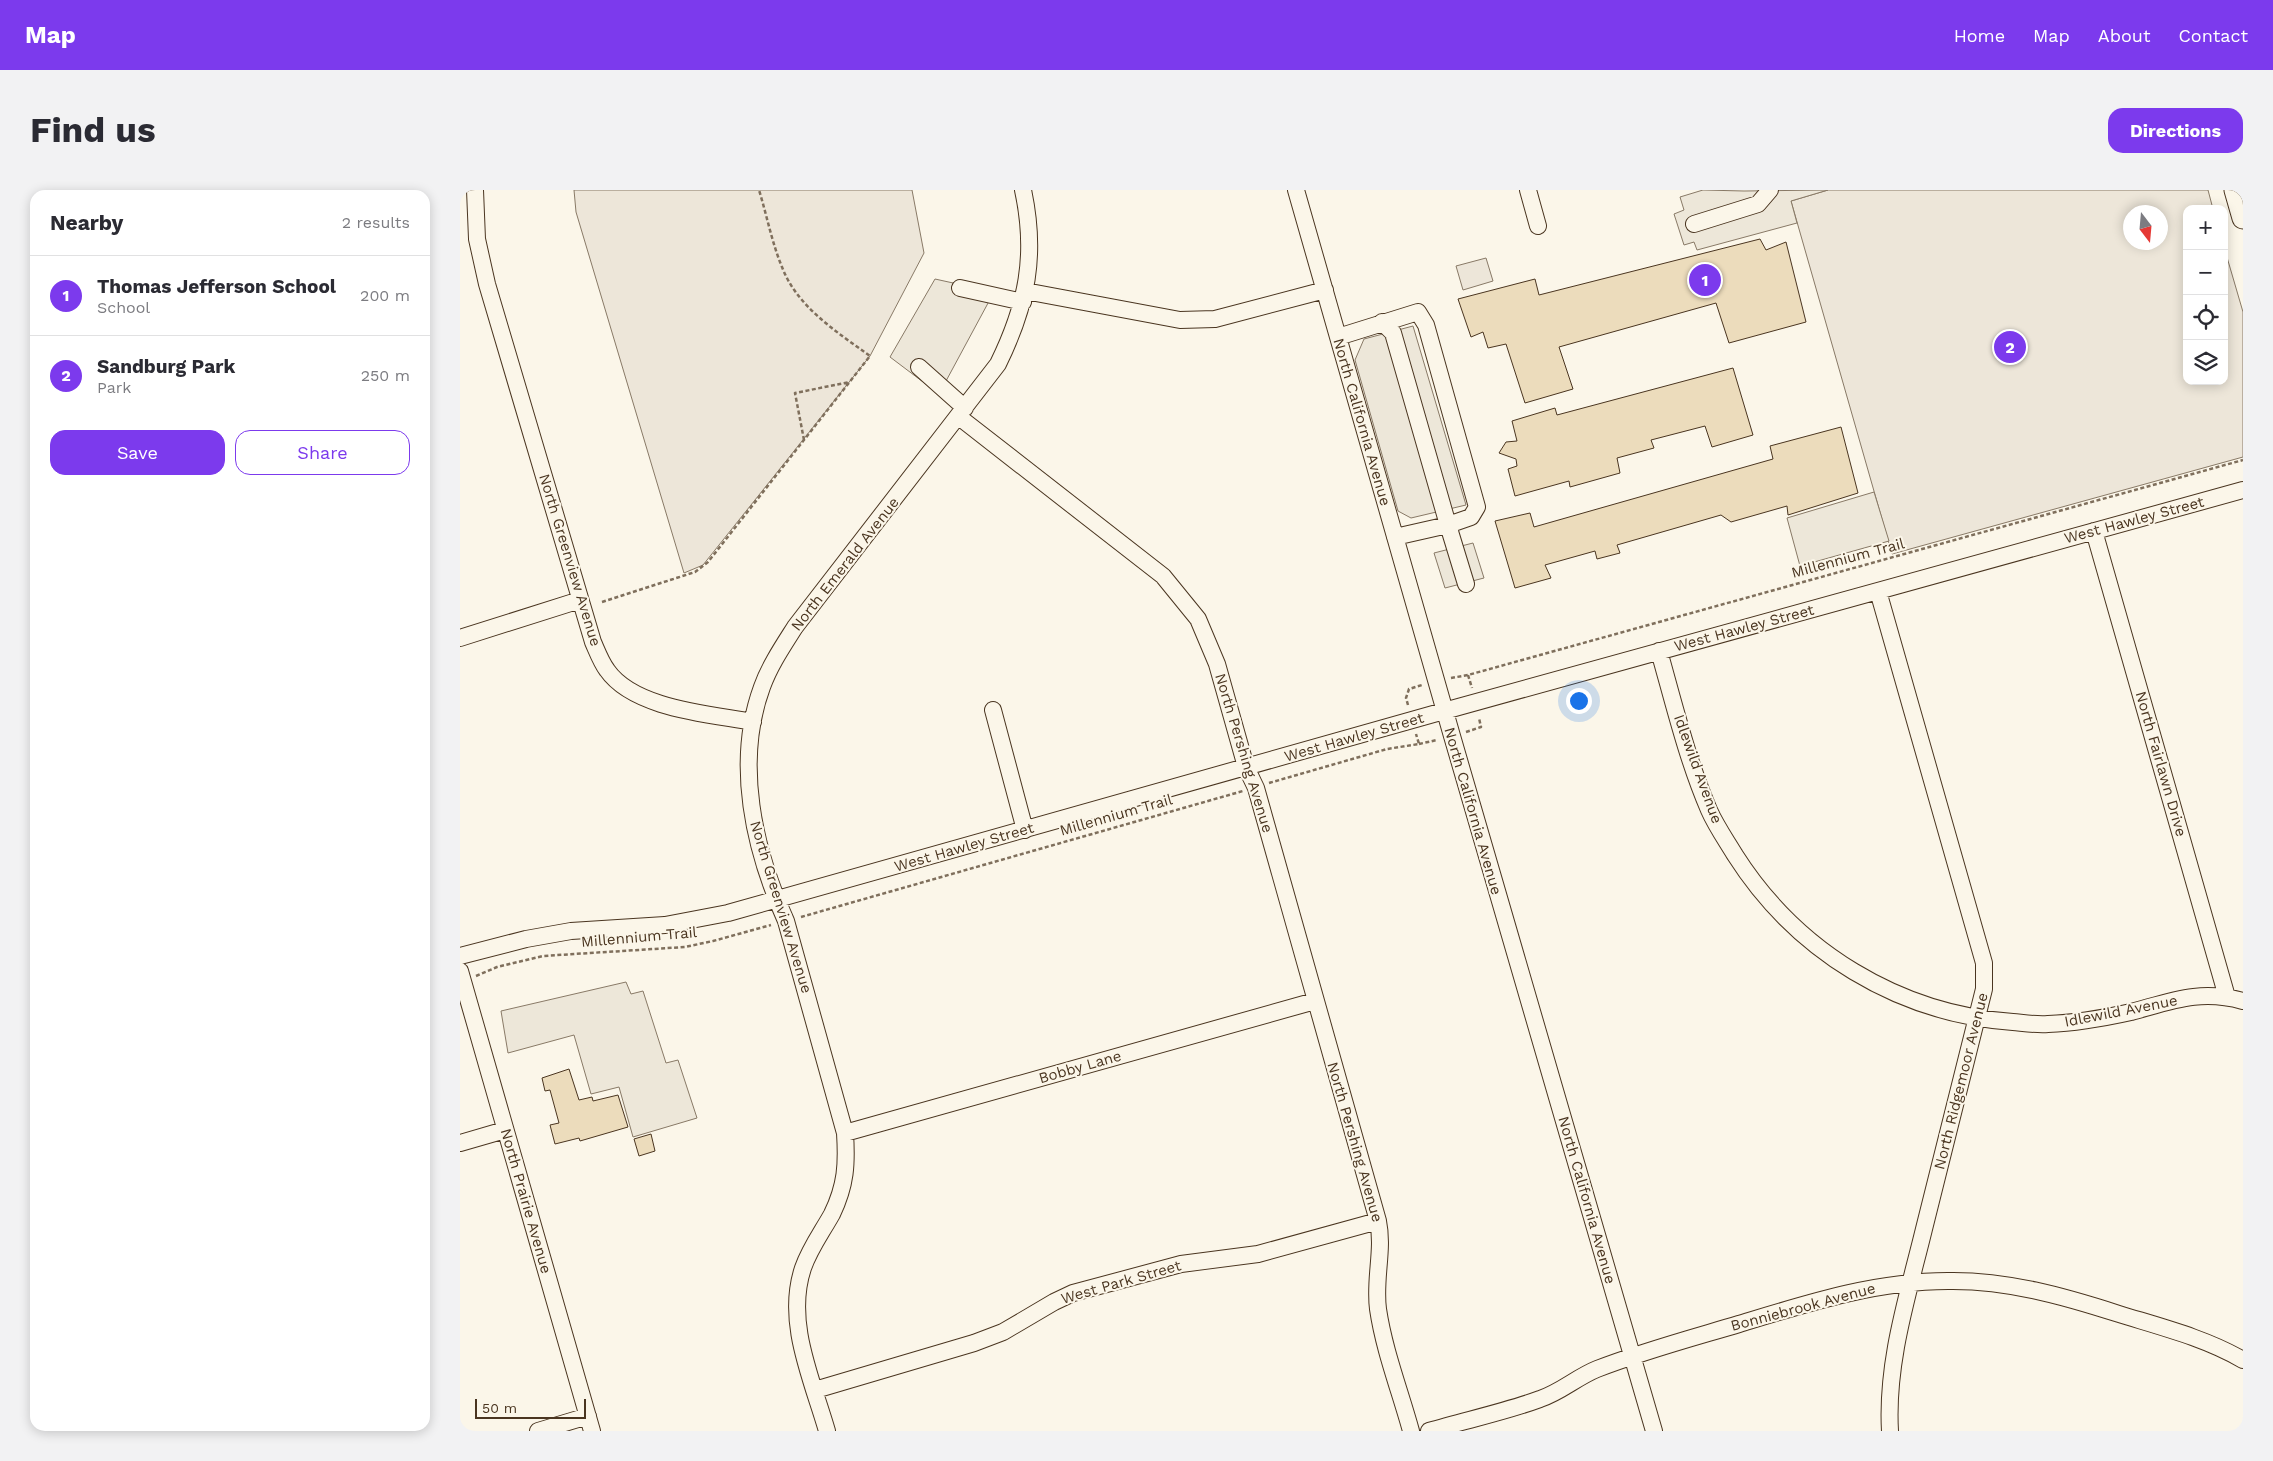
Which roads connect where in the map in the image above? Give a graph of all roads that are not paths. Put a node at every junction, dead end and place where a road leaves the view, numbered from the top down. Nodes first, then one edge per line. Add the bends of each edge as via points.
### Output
1 (475, 190) edge
2 (1023, 190) edge
3 (1296, 190) edge
4 (1528, 190) edge
5 (2235, 190) edge
6 (1767, 191) edge
7 (2243, 218) edge
8 (1694, 224) dead end
9 (1538, 226) dead end
10 (960, 288) dead end
11 (1325, 290) junction
12 (1024, 297) junction
13 (1382, 322) junction
14 (1338, 337) junction
15 (919, 366) dead end
16 (962, 413) junction
17 (2243, 490) edge
18 (1448, 525) junction
19 (2094, 531) junction
20 (1395, 537) junction
21 (1466, 584) dead end
22 (1878, 591) junction
23 (580, 600) junction
24 (460, 638) edge
25 (1659, 651) junction
26 (993, 710) dead end
27 (1444, 711) junction
28 (753, 722) junction
29 (1246, 767) junction
30 (1025, 830) junction
31 (777, 900) junction
32 (460, 956) edge
33 (461, 976) edge
34 (2235, 999) edge
35 (1315, 1001) junction
36 (1977, 1018) junction
37 (505, 1130) junction
38 (845, 1133) junction
39 (460, 1143) edge
40 (1378, 1221) junction
41 (1911, 1282) junction
42 (1632, 1356) junction
43 (2243, 1360) edge
44 (815, 1390) junction
45 (590, 1424) edge
46 (538, 1431) edge
47 (827, 1431) edge
48 (1411, 1431) edge
49 (1430, 1431) edge
50 (1654, 1431) edge
51 (1890, 1431) edge

1 - 23 street, North Greenview Avenue via 477,239 487,284
2 - 12 street via 1030,266
3 - 11 street, North California Avenue
4 - 9 street
5 - 7 main road
6 - 8 street via 1758,204
10 - 12 street
11 - 12 street via 1216,319 1180,320
11 - 14 street, North California Avenue
12 - 16 street via 1014,331 998,364
13 - 14 street
13 - 18 street via 1393,333
13 - 18 street via 1418,312 1426,325 1477,506 1471,516
14 - 20 street, North California Avenue
15 - 16 street, North Pershing Avenue
16 - 28 street, North Emerald Avenue via 795,627 762,688
16 - 29 street, North Pershing Avenue via 1163,576 1198,619 1217,664
17 - 19 street, West Hawley Street
18 - 20 street
18 - 21 street
19 - 22 street, West Hawley Street
19 - 34 street, North Fairlawn Drive
20 - 27 street, North California Avenue
22 - 25 street, West Hawley Street
22 - 36 street, North Ridgemoor Avenue via 1984,962 1984,989
23 - 24 street
23 - 28 street, North Greenview Avenue via 596,649 608,671 626,688 653,703
25 - 27 street, West Hawley Street
25 - 36 street, Idlewild Avenue via 1687,749 1709,811 1746,873 1771,903 1836,961 1868,981 1950,1013
26 - 30 street
27 - 29 street, West Hawley Street
27 - 42 street, North California Avenue
28 - 31 street, North Greenview Avenue via 748,759 750,803
29 - 30 street, West Hawley Street
29 - 35 street, North Pershing Avenue via 1256,788
30 - 31 street, West Hawley Street
31 - 32 street, West Hawley Street via 691,922 570,931
31 - 38 street, North Greenview Avenue via 786,921
33 - 37 street, North Prairie Avenue
34 - 36 street, Idlewild Avenue via 2208,995 2179,999 2076,1022 2046,1024
35 - 38 street, Bobby Lane
35 - 40 street, North Pershing Avenue
36 - 41 street, North Ridgemoor Avenue
37 - 39 street
37 - 45 street, North Prairie Avenue
38 - 44 street, North Greenview Avenue via 847,1164 843,1187 803,1268 798,1291 798,1326
40 - 44 street, West Park Street via 1258,1254 1181,1264 1073,1293 1003,1332 974,1343
40 - 48 street, North Pershing Avenue via 1381,1252 1378,1308
41 - 42 street, Bonniebrook Avenue via 1828,1297
41 - 43 street, Bonniebrook Avenue via 1982,1282 2059,1295 2190,1336
41 - 51 street, North Ridgemoor Avenue via 1890,1374
42 - 49 street, Bonniebrook Avenue via 1576,1378 1541,1399
42 - 50 street, North California Avenue
44 - 47 street, North Greenview Avenue
45 - 46 street

